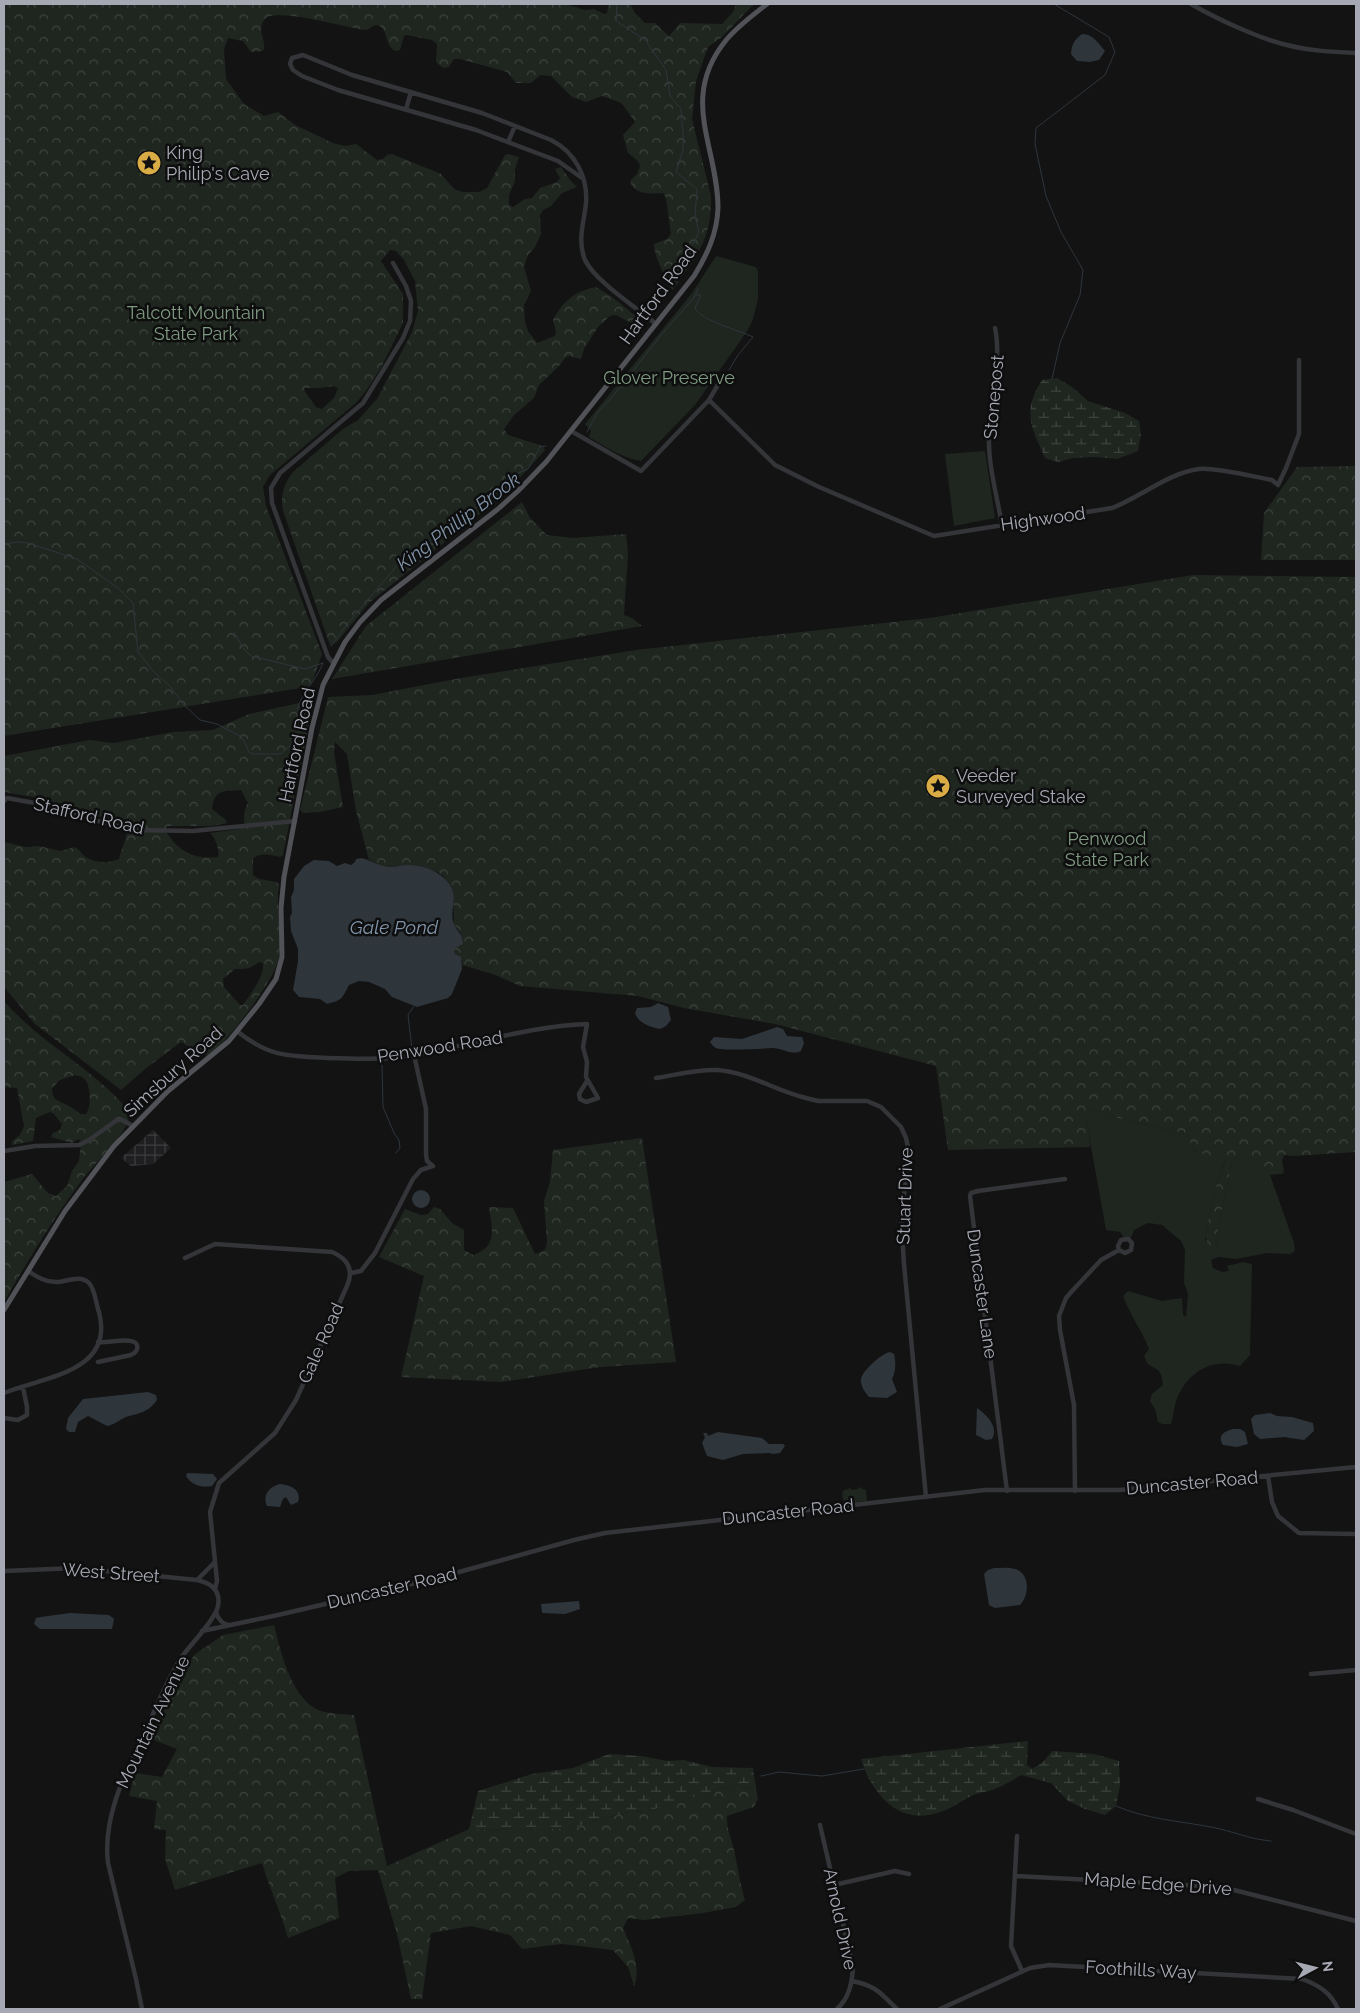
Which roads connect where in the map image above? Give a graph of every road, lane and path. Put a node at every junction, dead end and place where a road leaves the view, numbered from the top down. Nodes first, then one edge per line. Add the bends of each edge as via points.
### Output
1 (767, 4) edge
2 (1191, 4) edge
3 (1356, 53) edge
4 (411, 92) junction
5 (406, 109) junction
6 (515, 126) junction
7 (508, 142) junction
8 (582, 178) junction
9 (393, 263) dead end
10 (656, 324) junction
11 (995, 328) dead end
12 (1300, 360) dead end
13 (719, 383) dead end
14 (709, 400) junction
15 (571, 431) junction
16 (1002, 524) junction
17 (333, 663) junction
18 (4, 801) edge
19 (295, 821) junction
20 (287, 859) joint
21 (238, 1032) junction
22 (414, 1055) junction
23 (656, 1078) dead end
24 (587, 1081) junction
25 (133, 1126) junction
26 (4, 1151) edge
27 (1065, 1179) dead end
28 (1118, 1250) dead end
29 (185, 1258) dead end
30 (28, 1271) junction
31 (351, 1273) junction
32 (4, 1310) edge
33 (98, 1342) junction
34 (98, 1362) dead end
35 (23, 1386) junction
36 (4, 1393) edge
37 (4, 1418) edge
38 (1356, 1467) edge
39 (1268, 1476) junction
40 (1007, 1490) junction
41 (1075, 1491) junction
42 (926, 1496) junction
43 (1356, 1534) edge
44 (214, 1562) junction
45 (4, 1571) edge
46 (198, 1580) junction
47 (216, 1589) junction
48 (216, 1612) junction
49 (231, 1626) junction
50 (202, 1631) junction
51 (1356, 1670) edge
52 (1311, 1674) dead end
53 (1258, 1799) dead end
54 (820, 1825) dead end
55 (1356, 1834) edge
56 (1017, 1836) dead end
57 (909, 1874) dead end
58 (1015, 1876) junction
59 (834, 1885) junction
60 (1356, 1921) edge
61 (1022, 1971) junction
62 (852, 1981) junction
63 (142, 2009) edge
64 (837, 2009) edge
65 (897, 2009) edge
66 (940, 2009) edge
67 (1338, 2009) edge

1 - 10 main road, Hartford Road via 727,39 711,65 703,95 702,115 717,197 714,237 694,276
2 - 3 street via 1286,45
4 - 5 street
4 - 5 street via 351,75 303,55 290,61 293,70 302,76
4 - 6 street via 463,106
5 - 7 street
6 - 7 street
6 - 8 street via 564,147 581,170
7 - 8 street via 558,161
8 - 10 street via 586,202 580,236 585,259 598,277
9 - 17 street via 411,300 410,320 403,338 364,402 280,473 272,488 272,504 328,657
10 - 15 main road, Hartford Road
11 - 16 street, Stonepost via 999,350 989,444
12 - 16 street, Highwood via 1299,434 1278,485 1272,480 1199,469 1175,476 1112,508
13 - 14 street
14 - 15 street via 641,471
14 - 16 street, Highwood via 775,465 844,498 934,536
15 - 17 main road, Hartford Road via 546,462 498,510 381,600 352,631
17 - 19 main road, Hartford Road via 317,706
18 - 19 street, Stafford Road via 7,798 41,803 134,830 193,830
19 - 20 main road, Hartford Road
20 - 21 main road, Simsbury Road via 282,894 280,968 270,989
21 - 22 street, Penwood Road via 259,1046 285,1056 370,1059
21 - 25 main road, Simsbury Road via 168,1091
22 - 24 street, Penwood Road via 548,1028 587,1024 583,1047
22 - 31 street via 426,1109 427,1161 433,1166 421,1170 413,1179 375,1253 361,1271
23 - 42 street, Stuart Drive via 703,1070 734,1072 818,1101 867,1101 881,1106 902,1127 909,1152 901,1217 904,1264
24 - 24 street via 598,1098 586,1102 580,1099 579,1094
25 - 26 street via 117,1120 90,1140 75,1146 35,1146
25 - 30 main road, Simsbury Road via 84,1185
27 - 40 street, Duncaster Lane via 974,1192 970,1196
28 - 41 street via 1101,1260 1073,1290 1059,1316 1074,1405
29 - 31 street via 215,1244 332,1252 344,1259
30 - 32 main road, Simsbury Road
30 - 33 street via 47,1281 79,1279 90,1284 100,1319
31 - 44 street, Gale Road via 294,1403 275,1433 219,1482 210,1512
33 - 34 street via 107,1344 131,1340 137,1347 131,1355
33 - 35 street via 88,1357 70,1371
35 - 36 street
35 - 37 street via 27,1415 18,1420
38 - 39 street, Duncaster Road
39 - 41 street, Duncaster Road via 1159,1487
39 - 43 street via 1278,1516 1299,1533
40 - 41 street, Duncaster Road
40 - 42 street, Duncaster Road
42 - 49 street, Duncaster Road via 592,1536 441,1577
44 - 46 street
44 - 47 street, Gale Road
45 - 46 street, West Street via 76,1568
46 - 47 street, West Street
47 - 48 street
48 - 49 street via 223,1623
48 - 50 street, Mountain Avenue
49 - 50 street, Duncaster Road
50 - 63 street, Mountain Avenue via 180,1660 122,1779 108,1833 108,1863
51 - 52 street
53 - 55 street
54 - 59 street, Arnold Drive
56 - 58 street
57 - 59 street via 895,1870
58 - 60 street, Maple Edge Drive via 1222,1887
58 - 61 street via 1011,1946
59 - 62 street, Arnold Drive via 851,1955
61 - 66 street, Foothills Way
61 - 67 street, Foothills Way via 1049,1965 1302,1979 1323,1989
62 - 64 street, Arnold Drive via 845,2000
62 - 65 street via 876,1989

